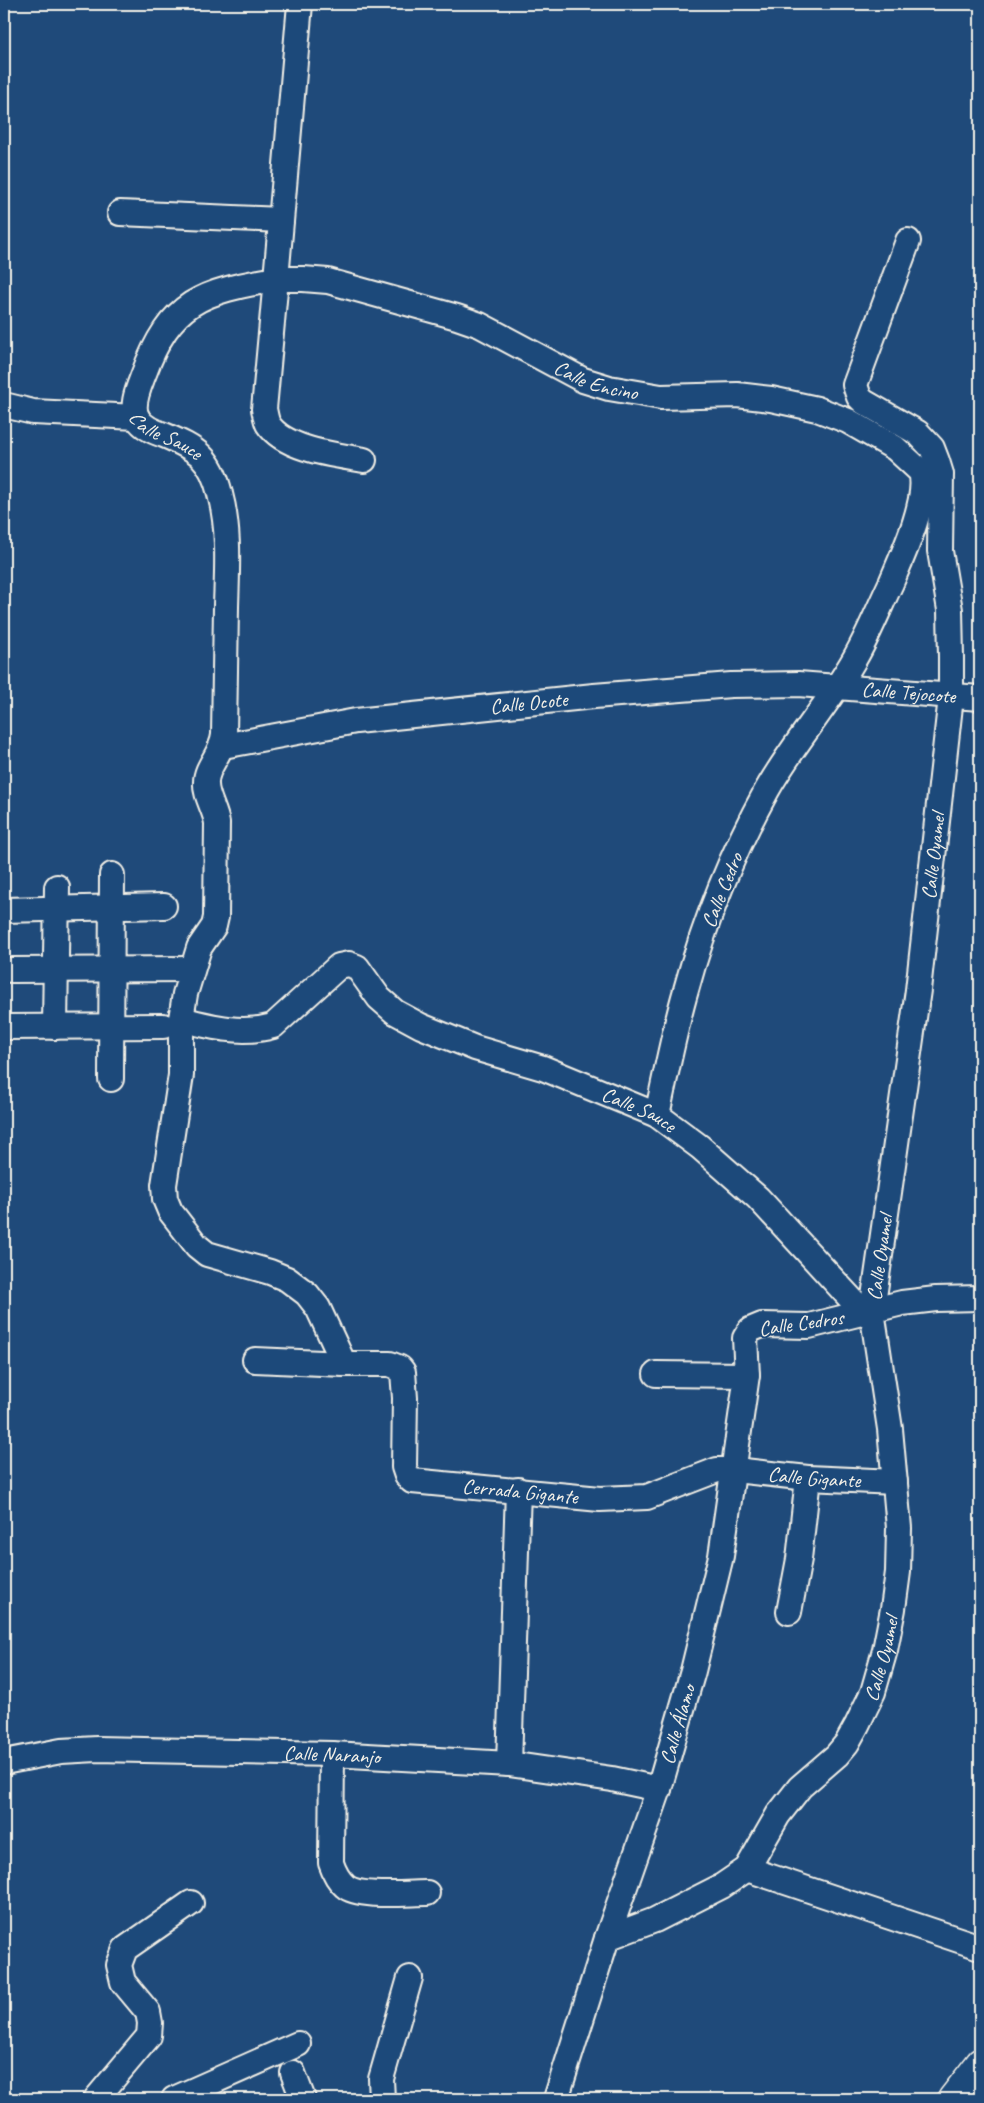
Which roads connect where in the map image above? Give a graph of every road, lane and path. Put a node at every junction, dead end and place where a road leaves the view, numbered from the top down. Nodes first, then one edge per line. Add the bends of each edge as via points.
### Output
1 (300, 4) edge
2 (120, 213) dead end
3 (281, 220) junction
4 (908, 241) dead end
5 (276, 279) junction
6 (4, 405) edge
7 (137, 418) junction
8 (364, 460) dead end
9 (917, 466) joint
10 (836, 687) junction
11 (951, 697) junction
12 (980, 698) edge
13 (223, 746) junction
14 (112, 875) dead end
15 (56, 898) junction
16 (112, 906) junction
17 (164, 906) dead end
18 (4, 910) edge
19 (112, 969) junction
20 (192, 969) junction
21 (11, 970) dead end
22 (56, 970) junction
23 (172, 1022) junction
24 (111, 1026) junction
25 (5, 1027) edge
26 (56, 1027) junction
27 (111, 1079) dead end
28 (657, 1115) junction
29 (980, 1298) edge
30 (868, 1312) junction
31 (745, 1338) joint
32 (255, 1360) dead end
33 (344, 1364) junction
34 (656, 1374) dead end
35 (747, 1375) junction
36 (735, 1470) junction
37 (808, 1478) junction
38 (894, 1482) junction
39 (518, 1490) junction
40 (789, 1612) dead end
41 (332, 1754) junction
42 (4, 1762) edge
43 (509, 1764) junction
44 (659, 1789) junction
45 (747, 1869) junction
46 (427, 1893) dead end
47 (191, 1904) dead end
48 (607, 1938) junction
49 (980, 1947) edge
50 (410, 1978) dead end
51 (298, 2044) dead end
52 (980, 2064) edge
53 (293, 2073) dead end
54 (96, 2099) edge
55 (174, 2099) edge
56 (303, 2099) edge
57 (382, 2099) edge
58 (556, 2099) edge
59 (952, 2099) edge

1 - 3 street
2 - 3 street
3 - 5 street
4 - 11 street, Calle Oyamel via 855,385 864,402 918,433 932,448 941,474 940,551 950,610
5 - 7 street, Calle Sauce via 222,290 188,305 167,329 149,359 134,407
5 - 8 street via 264,409 268,424 283,438 320,452
5 - 9 street, Calle Encino via 328,281 457,317 488,328 583,380 609,388 661,397 737,395 817,409 848,421 895,448
6 - 7 street via 33,412
7 - 13 street, Calle Sauce via 151,430 191,446 210,467 220,495 227,552
9 - 10 street, Calle Cedro via 923,478 920,507 878,612
10 - 11 street, Calle Tejocote
10 - 13 street, Calle Ocote via 731,685 594,696 356,721
10 - 28 street, Calle Cedro via 767,790 711,914 686,989
11 - 12 street, Calle Tejocote
11 - 30 street, Calle Oyamel via 918,990
13 - 20 street, Calle Sauce via 206,780 215,811 218,845 216,917
14 - 16 street
15 - 16 street
15 - 18 street
15 - 22 street
16 - 17 street
16 - 19 street
19 - 20 street
19 - 22 street
19 - 24 street
20 - 23 street, Calle Sauce
21 - 22 street
22 - 26 street
23 - 24 street, Calle Sauce
23 - 28 street, Calle Sauce via 221,1029 273,1026 339,966 349,964 357,967 379,998 395,1012 421,1026 475,1048 543,1068
23 - 33 street, Calle Sauce via 181,1075 164,1185 170,1211 207,1254 270,1272 308,1294
24 - 26 street, Calle Sauce
24 - 27 street
25 - 26 street, Calle Sauce
28 - 30 street, Calle Sauce via 700,1147 758,1198
29 - 30 street, Calle Cedros via 911,1302
30 - 31 street, Calle Cedros via 809,1326 762,1325 750,1330
30 - 38 street, Calle Oyamel via 890,1429
31 - 35 street, Calle Álamo
32 - 33 street
33 - 39 street, Cerrada Gigante via 390,1364 404,1372 404,1467 412,1481
34 - 35 street
35 - 36 street, Calle Álamo
36 - 37 street, Calle Gigante
36 - 39 street, Cerrada Gigante via 710,1472 662,1492 634,1499 600,1499
36 - 44 street, Calle Álamo via 721,1556 693,1671
37 - 38 street, Calle Gigante
37 - 40 street
38 - 45 street, Calle Oyamel via 899,1528 898,1572 894,1609 873,1692 846,1743 800,1787 778,1815
39 - 43 street
41 - 42 street, Calle Naranjo via 97,1749 61,1751
41 - 43 street, Calle Naranjo
41 - 46 street via 331,1863 335,1874 346,1887 359,1893
43 - 44 street, Calle Naranjo
44 - 48 street, Calle Álamo
45 - 48 street, Calle Oyamel via 722,1886 655,1920
45 - 49 street
47 - 54 street via 124,1950 119,1965 123,1982 148,2012 148,2036
48 - 58 street, Calle Álamo
50 - 57 street via 381,2080
51 - 55 street
52 - 59 main road
53 - 56 street

